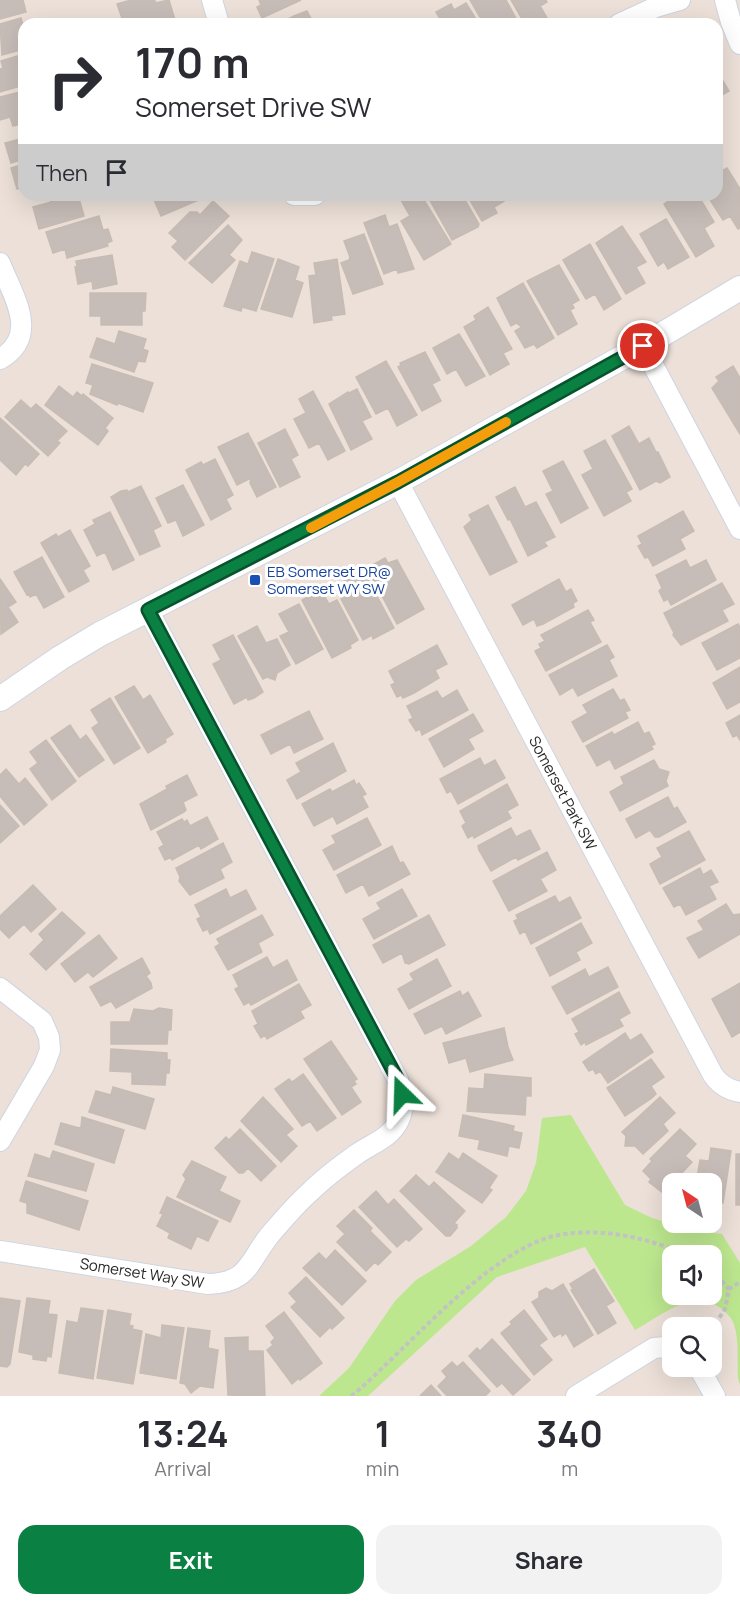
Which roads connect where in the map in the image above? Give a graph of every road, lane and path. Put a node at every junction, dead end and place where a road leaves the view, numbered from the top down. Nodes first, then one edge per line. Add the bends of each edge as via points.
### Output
1 (212, 0) edge
2 (680, 0) edge
3 (725, 0) edge
4 (217, 18) edge
5 (633, 18) edge
6 (740, 44) edge
7 (0, 263) edge
8 (740, 288) edge
9 (643, 346) junction
10 (0, 359) edge
11 (398, 482) junction
12 (740, 529) edge
13 (148, 610) junction
14 (0, 699) edge
15 (0, 988) edge
16 (740, 1092) edge
17 (0, 1141) edge
18 (662, 1246) edge
19 (0, 1251) edge
20 (722, 1281) edge
21 (740, 1282) edge
22 (729, 1288) junction
23 (720, 1317) edge
24 (662, 1347) edge
25 (705, 1377) edge
26 (351, 1396) edge
27 (576, 1396) edge
28 (716, 1396) edge

1 - 4 street
2 - 5 street
3 - 6 street
7 - 10 street via 22,322 12,349
8 - 9 street
9 - 11 street
9 - 12 street
11 - 13 street
11 - 16 street, Somerset Park SW via 713,1075 719,1083
13 - 14 street via 60,658
13 - 19 street, Somerset Way SW via 398,1080 402,1108 390,1134 357,1154 309,1193 268,1238 251,1266 224,1283 208,1284
15 - 17 street via 42,1021 50,1050
18 - 26 path via 595,1232 558,1235 537,1242 508,1257 461,1294
20 - 22 path
21 - 22 path
22 - 23 path
24 - 27 street via 642,1354
25 - 28 street

